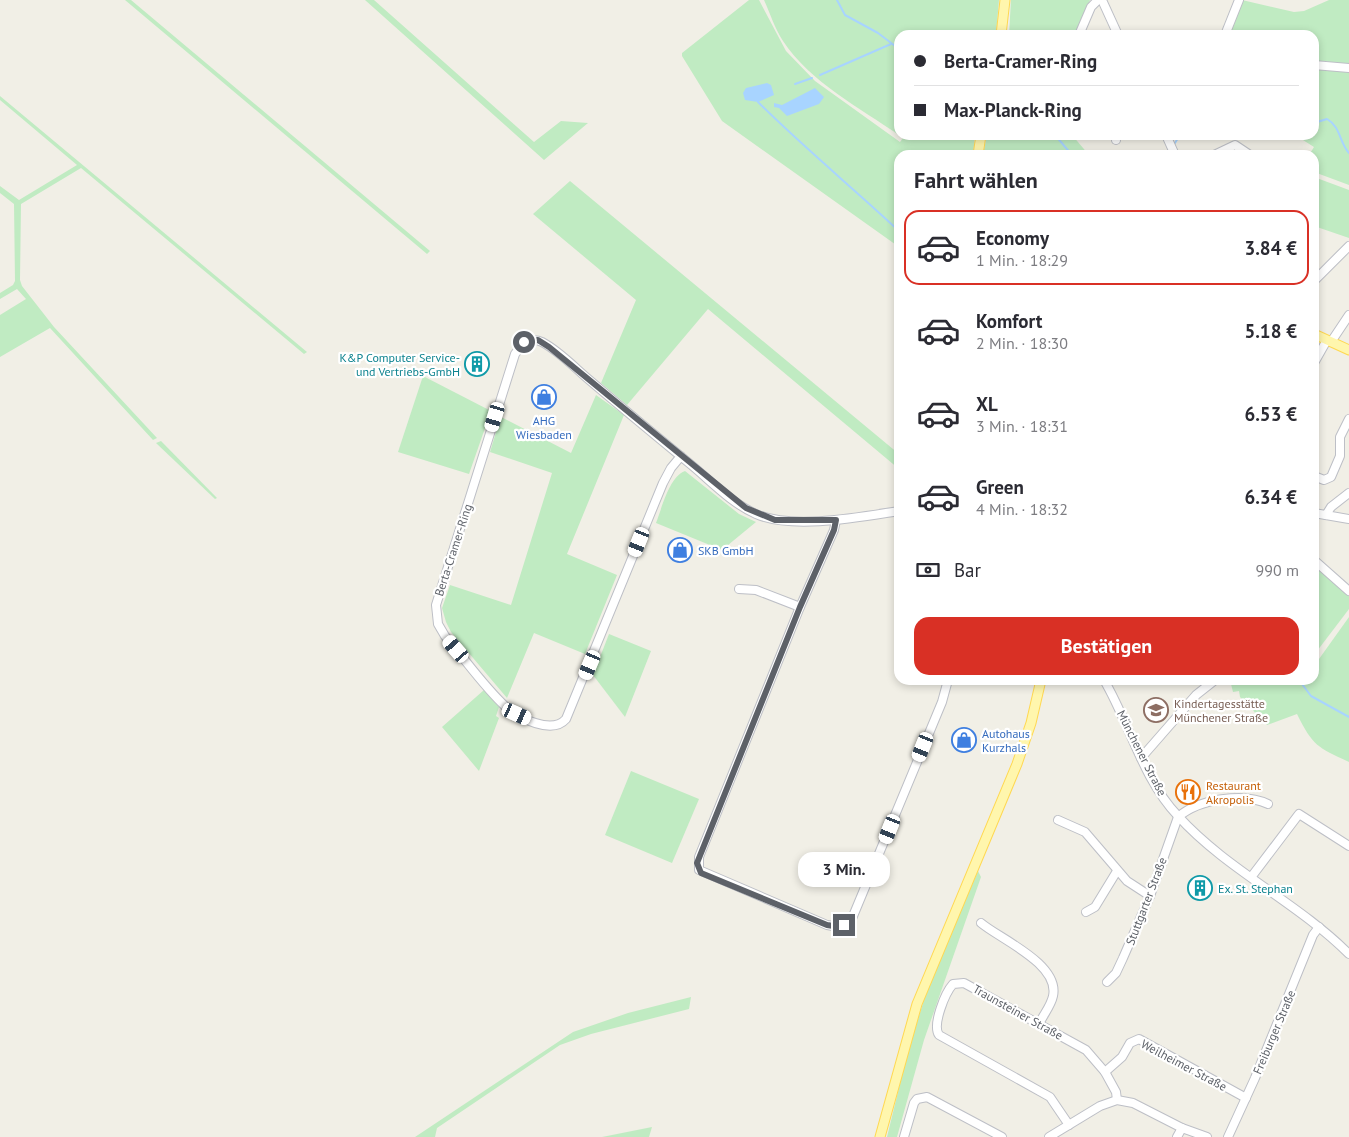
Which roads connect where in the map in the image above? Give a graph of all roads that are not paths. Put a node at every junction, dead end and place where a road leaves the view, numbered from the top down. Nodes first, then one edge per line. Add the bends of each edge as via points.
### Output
1 (1005, 0) edge
2 (1098, 0) edge
3 (1102, 0) edge
4 (1239, 0) edge
5 (1002, 30) edge
6 (1081, 30) edge
7 (1116, 30) edge
8 (1227, 30) edge
9 (1319, 66) edge
10 (1349, 68) edge
11 (1224, 150) edge
12 (1242, 150) edge
13 (1349, 246) edge
14 (1319, 276) edge
15 (1349, 315) edge
16 (1319, 336) edge
17 (1329, 341) junction
18 (1349, 350) edge
19 (1319, 356) edge
20 (1349, 419) edge
21 (681, 456) junction
22 (1319, 478) edge
23 (1349, 493) edge
24 (894, 512) edge
25 (1319, 514) edge
26 (1326, 515) junction
27 (836, 520) junction
28 (1349, 520) edge
29 (1319, 564) edge
30 (739, 589) dead end
31 (1349, 590) edge
32 (800, 607) junction
33 (946, 685) edge
34 (1040, 685) edge
35 (1106, 685) edge
36 (1209, 685) edge
37 (1142, 758) junction
38 (1268, 804) dead end
39 (1178, 817) junction
40 (1058, 820) dead end
41 (1349, 846) edge
42 (1117, 871) junction
43 (1252, 876) junction
44 (1150, 896) junction
45 (1086, 912) dead end
46 (981, 923) dead end
47 (1319, 927) junction
48 (1349, 954) edge
49 (1107, 982) dead end
50 (1039, 1024) junction
51 (1105, 1072) junction
52 (1246, 1098) junction
53 (1118, 1100) junction
54 (1069, 1125) junction
55 (1182, 1128) junction
56 (880, 1137) edge
57 (904, 1137) edge
58 (1002, 1137) edge
59 (1049, 1137) edge
60 (1177, 1137) edge
61 (1207, 1137) edge
62 (1228, 1137) edge

1 - 5 main road
2 - 6 street via 1090,7
3 - 7 street
4 - 8 street
9 - 10 street
11 - 12 street via 1235,145
13 - 14 street
15 - 17 street
16 - 17 main road
17 - 18 main road
17 - 19 street
20 - 22 street via 1340,437 1340,456 1331,477
21 - 21 street, Berta-Cramer-Ring via 549,347 533,340 519,346 436,606 438,624 445,636 510,710 547,726 559,725 566,719 663,483
21 - 27 street, Berta-Cramer-Ring via 755,514 781,520
23 - 26 street
24 - 27 street, Berta-Cramer-Ring
25 - 26 street
26 - 28 street
27 - 32 street
29 - 31 street
30 - 32 street via 756,590
32 - 33 street via 699,857 701,873 827,925 840,927 851,921
34 - 56 main road via 1018,764 913,1018
35 - 37 street, Münchener Straße
36 - 37 street via 1196,695
37 - 39 street, Münchener Straße
38 - 39 street via 1249,798 1222,798
39 - 43 street, Münchener Straße via 1203,841
39 - 44 street, Stuttgarter Straße
40 - 42 street via 1085,832
41 - 43 street via 1299,814
42 - 44 street
42 - 45 street via 1095,907
43 - 47 street, Münchener Straße
44 - 49 street, Stuttgarter Straße via 1116,973
46 - 50 street via 1027,953 1048,975 1053,996
47 - 48 street, Münchener Straße
47 - 52 street, Freiburger Straße
50 - 51 street, Traunsteiner Straße via 1086,1050
50 - 54 street, Traunsteiner Straße via 961,982 950,987 935,1026 939,1035 1050,1098
51 - 52 street, Weilheimer Straße via 1122,1057 1130,1042 1139,1039
51 - 53 street, Traunsteiner Straße
52 - 62 street, Freiburger Straße
53 - 54 street via 1100,1106
53 - 55 street via 1133,1103
54 - 59 street
55 - 60 street
55 - 61 street
57 - 58 street via 914,1103 927,1097

